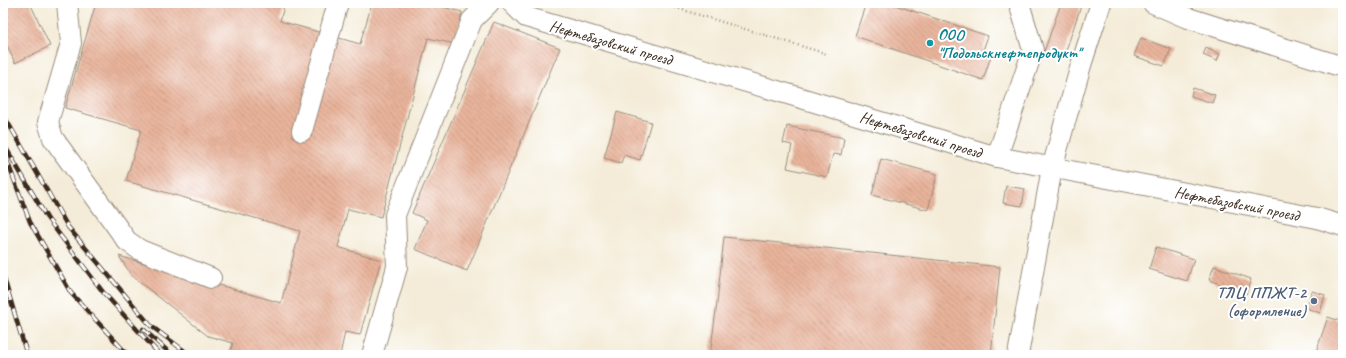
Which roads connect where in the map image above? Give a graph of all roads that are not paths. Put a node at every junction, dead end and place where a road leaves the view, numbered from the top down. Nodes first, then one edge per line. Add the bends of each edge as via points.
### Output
1 (67, 3) edge
2 (338, 3) edge
3 (489, 3) edge
4 (512, 3) edge
5 (1019, 3) edge
6 (1101, 3) edge
7 (1153, 3) edge
8 (1343, 67) edge
9 (302, 131) dead end
10 (997, 157) junction
11 (1052, 168) junction
12 (1343, 226) edge
13 (211, 278) dead end
14 (372, 355) edge
15 (1018, 355) edge

1 - 13 street via 71,43 48,122 53,138 127,241 140,250
2 - 9 street
3 - 14 street via 472,20 395,216 397,267
4 - 10 street, Нефтебазовский проезд via 526,17
5 - 10 street via 1032,50
6 - 11 street via 1080,65
7 - 8 street via 1185,17
10 - 11 street, Нефтебазовский проезд
11 - 12 street, Нефтебазовский проезд via 1317,218
11 - 15 street

